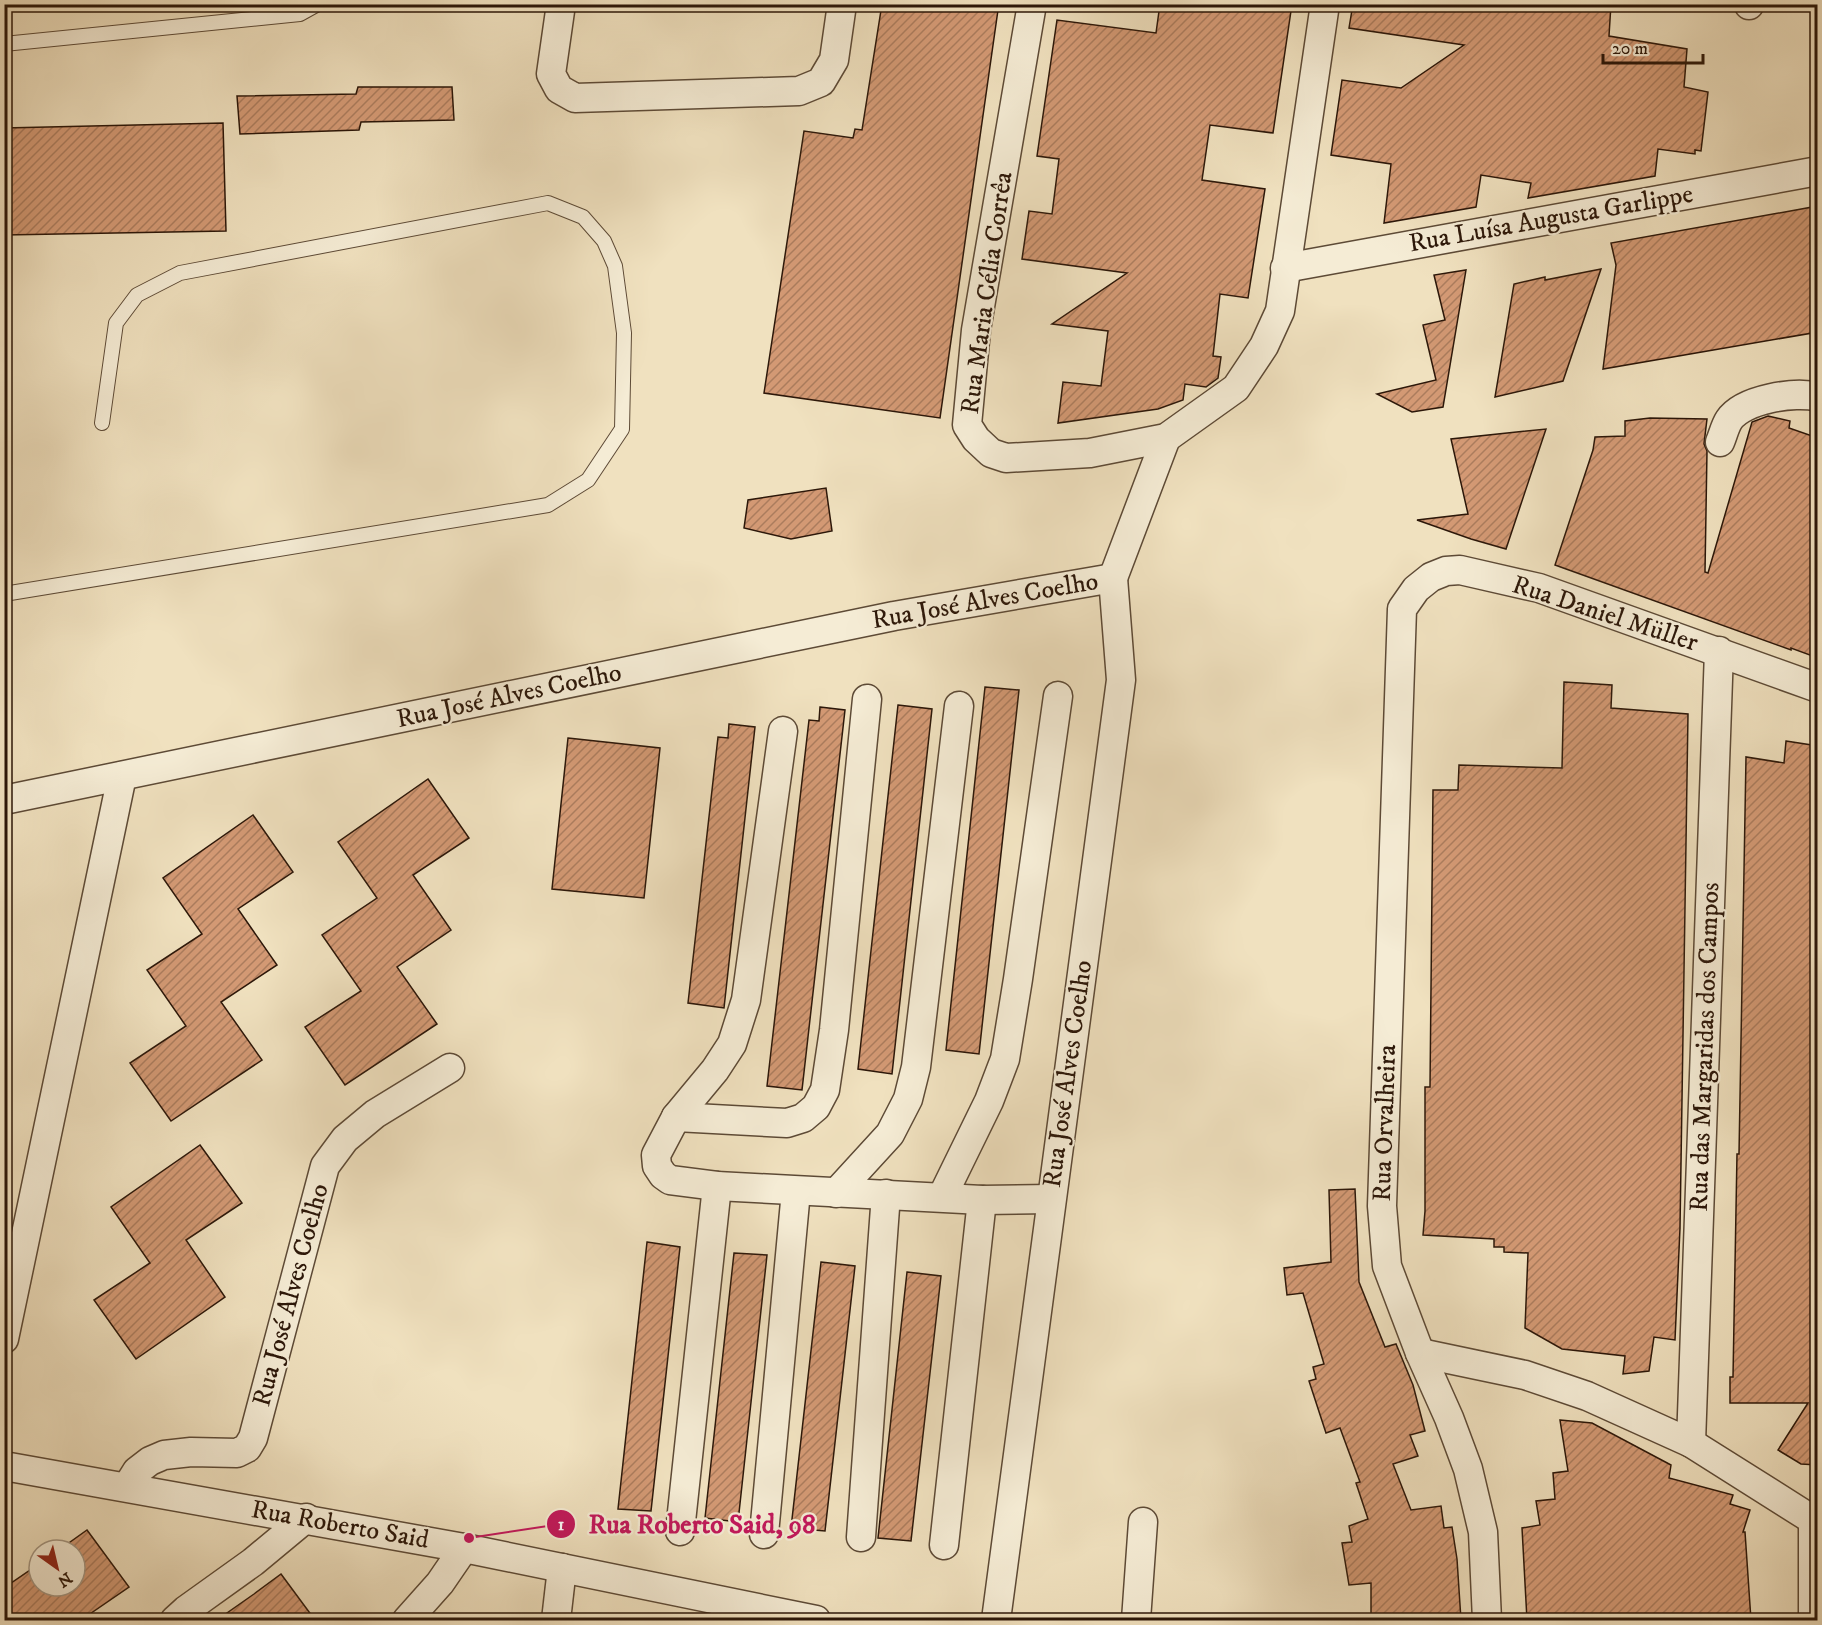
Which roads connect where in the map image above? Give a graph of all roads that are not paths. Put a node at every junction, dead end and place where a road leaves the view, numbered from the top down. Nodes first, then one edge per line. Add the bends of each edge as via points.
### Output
1 (318, 4) edge
2 (561, 4) edge
3 (842, 4) edge
4 (1032, 4) edge
5 (1325, 4) edge
6 (4, 44) edge
7 (1818, 171) edge
8 (1285, 268) junction
9 (1818, 397) edge
10 (102, 423) dead end
11 (1166, 438) junction
12 (1720, 442) dead end
13 (1113, 578) junction
14 (4, 594) edge
15 (1402, 609) joint
16 (1719, 651) junction
17 (1818, 688) edge
18 (1058, 696) dead end
19 (867, 699) dead end
20 (959, 706) dead end
21 (783, 731) dead end
22 (122, 776) junction
23 (4, 800) edge
24 (450, 1068) dead end
25 (676, 1117) junction
26 (717, 1186) junction
27 (796, 1191) junction
28 (836, 1193) junction
29 (886, 1194) junction
30 (942, 1197) junction
31 (1051, 1199) junction
32 (982, 1200) junction
33 (4, 1339) edge
34 (1420, 1353) junction
35 (1691, 1443) junction
36 (4, 1466) edge
37 (127, 1487) junction
38 (306, 1518) junction
39 (1815, 1520) edge
40 (1143, 1522) dead end
41 (680, 1531) dead end
42 (764, 1534) dead end
43 (861, 1537) dead end
44 (944, 1545) dead end
45 (464, 1548) junction
46 (562, 1568) junction
47 (175, 1620) edge
48 (407, 1620) edge
49 (556, 1620) edge
50 (816, 1620) edge
51 (996, 1620) edge
52 (1136, 1620) edge
53 (1487, 1620) edge
54 (1813, 1620) edge

1 - 6 lane via 300,14
2 - 3 street via 551,74 559,89 575,98 799,91 820,82 834,60
4 - 11 street, Rua Maria Célia Corrêa via 976,330 967,425 992,453 1006,458 1090,453
5 - 8 street, Rua Maria Célia Corrêa
7 - 8 street, Rua Luísa Augusta Garlippe
8 - 11 street, Rua Maria Célia Corrêa via 1280,311 1264,346 1236,388
9 - 12 street via 1793,396 1750,404 1729,419
10 - 14 lane via 116,323 137,295 180,273 548,202 583,217 604,241 615,266 624,333 622,429 588,480 548,505
11 - 13 street
13 - 22 street, Rua José Alves Coelho via 894,616
13 - 31 street, Rua José Alves Coelho via 1121,680
15 - 16 street, Rua Daniel Müller via 1416,589 1431,577 1460,570 1539,588
15 - 34 street, Rua Orvalheira via 1382,1206 1387,1266
16 - 17 street, Rua Daniel Müller
16 - 35 street, Rua das Margaridas dos Campos
18 - 30 street via 1005,1059
19 - 25 street via 825,1090 816,1107 803,1118 787,1123
20 - 28 street via 916,1067 908,1099 890,1134
21 - 25 street via 746,1000 732,1044
22 - 23 street, Rua José Alves Coelho
22 - 33 street
24 - 37 street, Rua José Alves Coelho via 375,1114 345,1139 325,1166 254,1438 247,1448 237,1453 164,1455 137,1471
25 - 26 street via 656,1155 657,1166 670,1180
26 - 27 street
26 - 41 street
27 - 28 street
27 - 42 street
28 - 29 street
29 - 30 street
29 - 43 street
30 - 32 street
31 - 32 street
31 - 51 street, Rua José Alves Coelho
32 - 44 street
34 - 35 street via 1525,1376 1576,1392
34 - 53 street, Rua Orvalheira via 1468,1469 1483,1532
35 - 39 street
36 - 37 street, Rua Roberto Said
37 - 38 street, Rua Roberto Said
38 - 45 street, Rua Roberto Said
38 - 47 street
39 - 54 street
40 - 52 street
45 - 46 street, Rua Roberto Said
45 - 48 street
46 - 49 street
46 - 50 street, Rua Roberto Said

